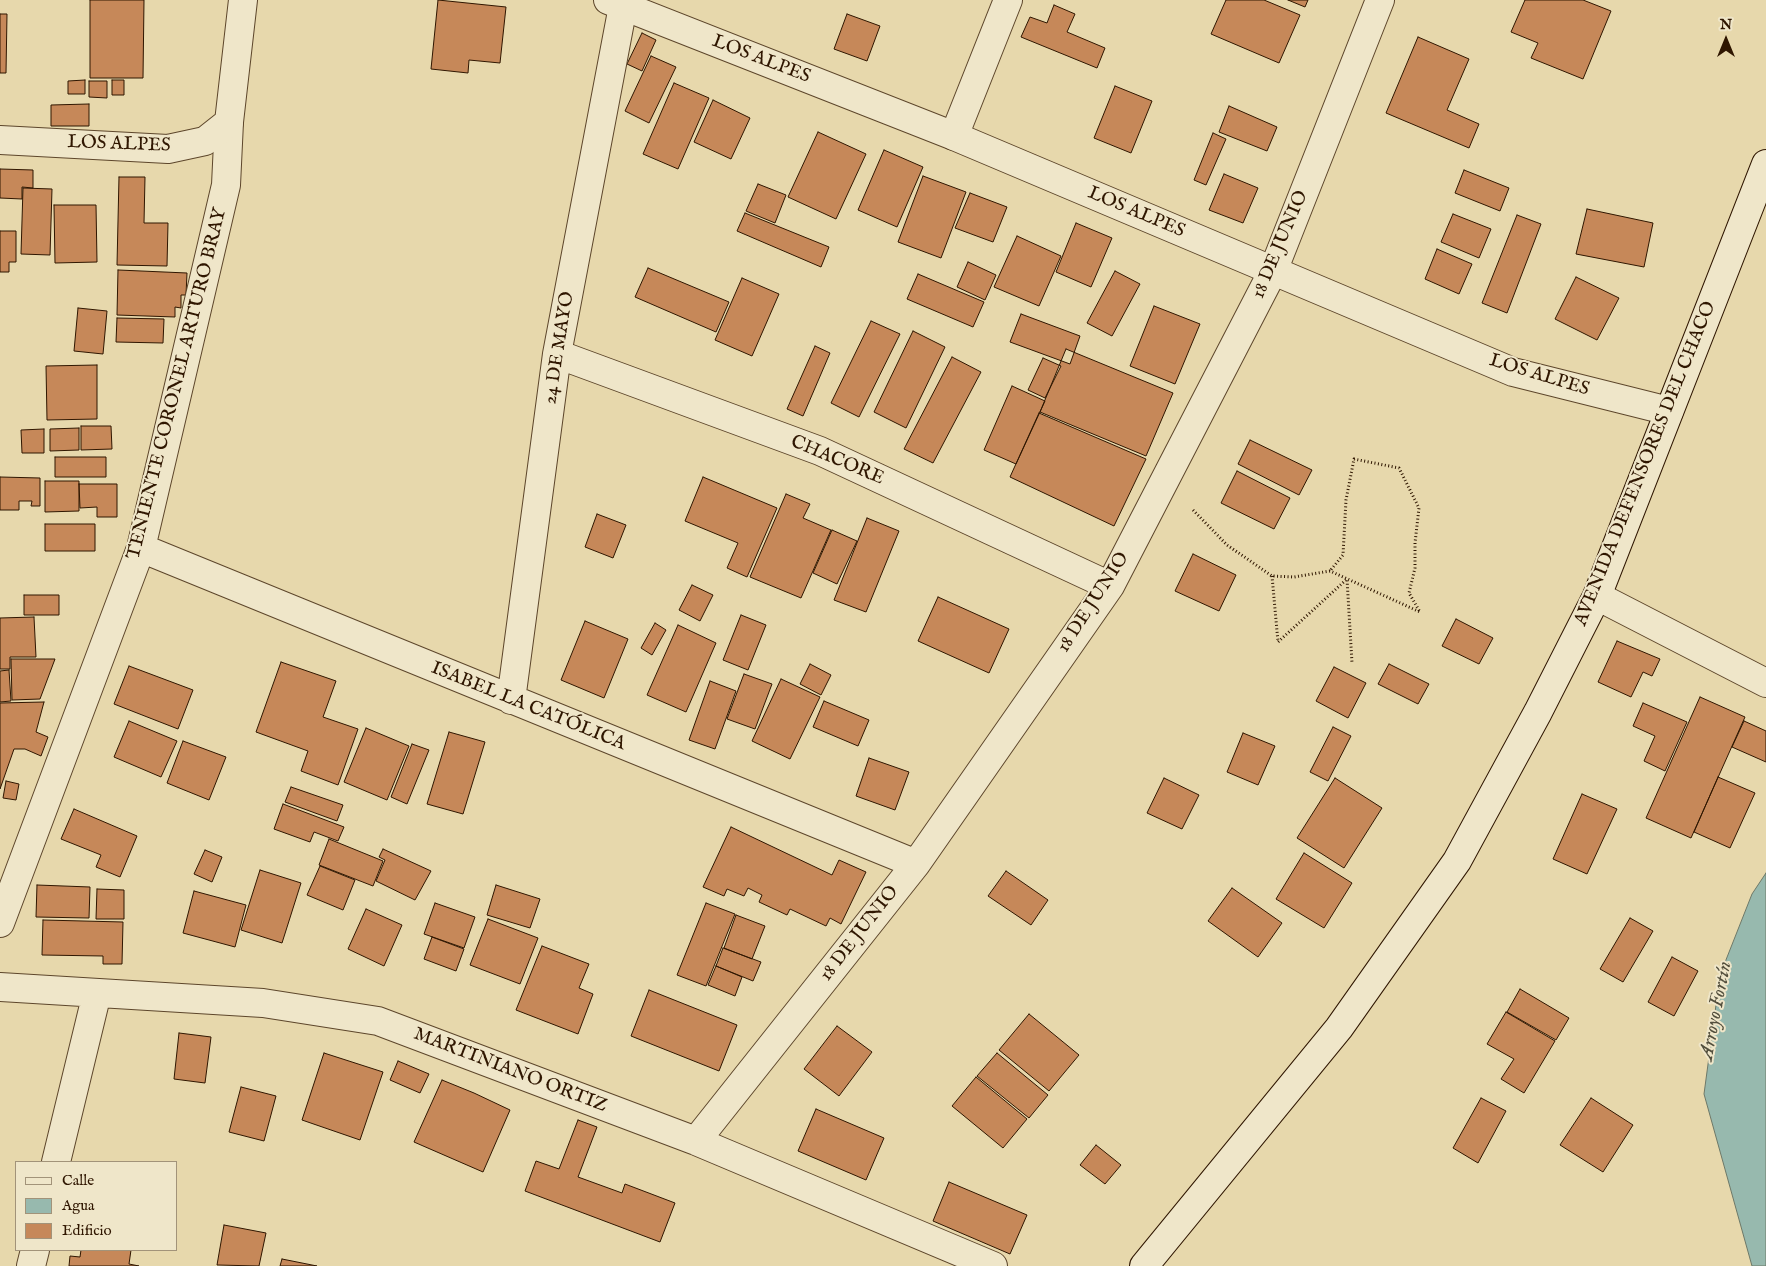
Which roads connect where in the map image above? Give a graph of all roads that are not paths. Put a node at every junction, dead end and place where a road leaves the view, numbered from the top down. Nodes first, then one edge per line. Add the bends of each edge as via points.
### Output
1 (243, 0) edge
2 (1008, 0) edge
3 (1380, 0) edge
4 (619, 2) edge
5 (229, 122) junction
6 (954, 136) junction
7 (0, 140) edge
8 (1766, 164) edge
9 (1273, 270) junction
10 (557, 354) junction
11 (1669, 412) junction
12 (141, 548) junction
13 (1110, 586) junction
14 (1597, 596) junction
15 (1766, 683) edge
16 (511, 700) junction
17 (916, 864) junction
18 (0, 923) edge
19 (0, 986) edge
20 (98, 993) junction
21 (696, 1141) junction
22 (56, 1161) edge
23 (34, 1251) edge
24 (30, 1266) edge
25 (993, 1266) edge
26 (1144, 1266) edge

1 - 5 street
2 - 6 street
3 - 9 street, 18 DE JUNIO
4 - 6 street, LOS ALPES
4 - 10 street, 24 DE MAYO
5 - 7 street, LOS ALPES via 205,141 168,149
5 - 12 street, TENIENTE CORONEL ARTURO BRAY via 226,186
6 - 9 street, LOS ALPES
8 - 11 street, AVENIDA DEFENSORES DEL CHACO
9 - 11 street, LOS ALPES via 1513,372
9 - 13 street, 18 DE JUNIO
10 - 13 street, CHACORE via 820,451
10 - 16 street, 24 DE MAYO
11 - 14 street, AVENIDA DEFENSORES DEL CHACO
12 - 16 street, ISABEL LA CATÓLICA
12 - 18 street, TENIENTE CORONEL ARTURO BRAY
13 - 17 street, 18 DE JUNIO
14 - 15 street
14 - 26 street, AVENIDA DEFENSORES DEL CHACO via 1457,861 1339,1028
16 - 17 street, ISABEL LA CATÓLICA
17 - 21 street, 18 DE JUNIO
19 - 20 street, MARTINIANO ORTIZ
20 - 21 street, MARTINIANO ORTIZ via 263,1004 378,1021
20 - 22 street
21 - 25 street, MARTINIANO ORTIZ
23 - 24 street

